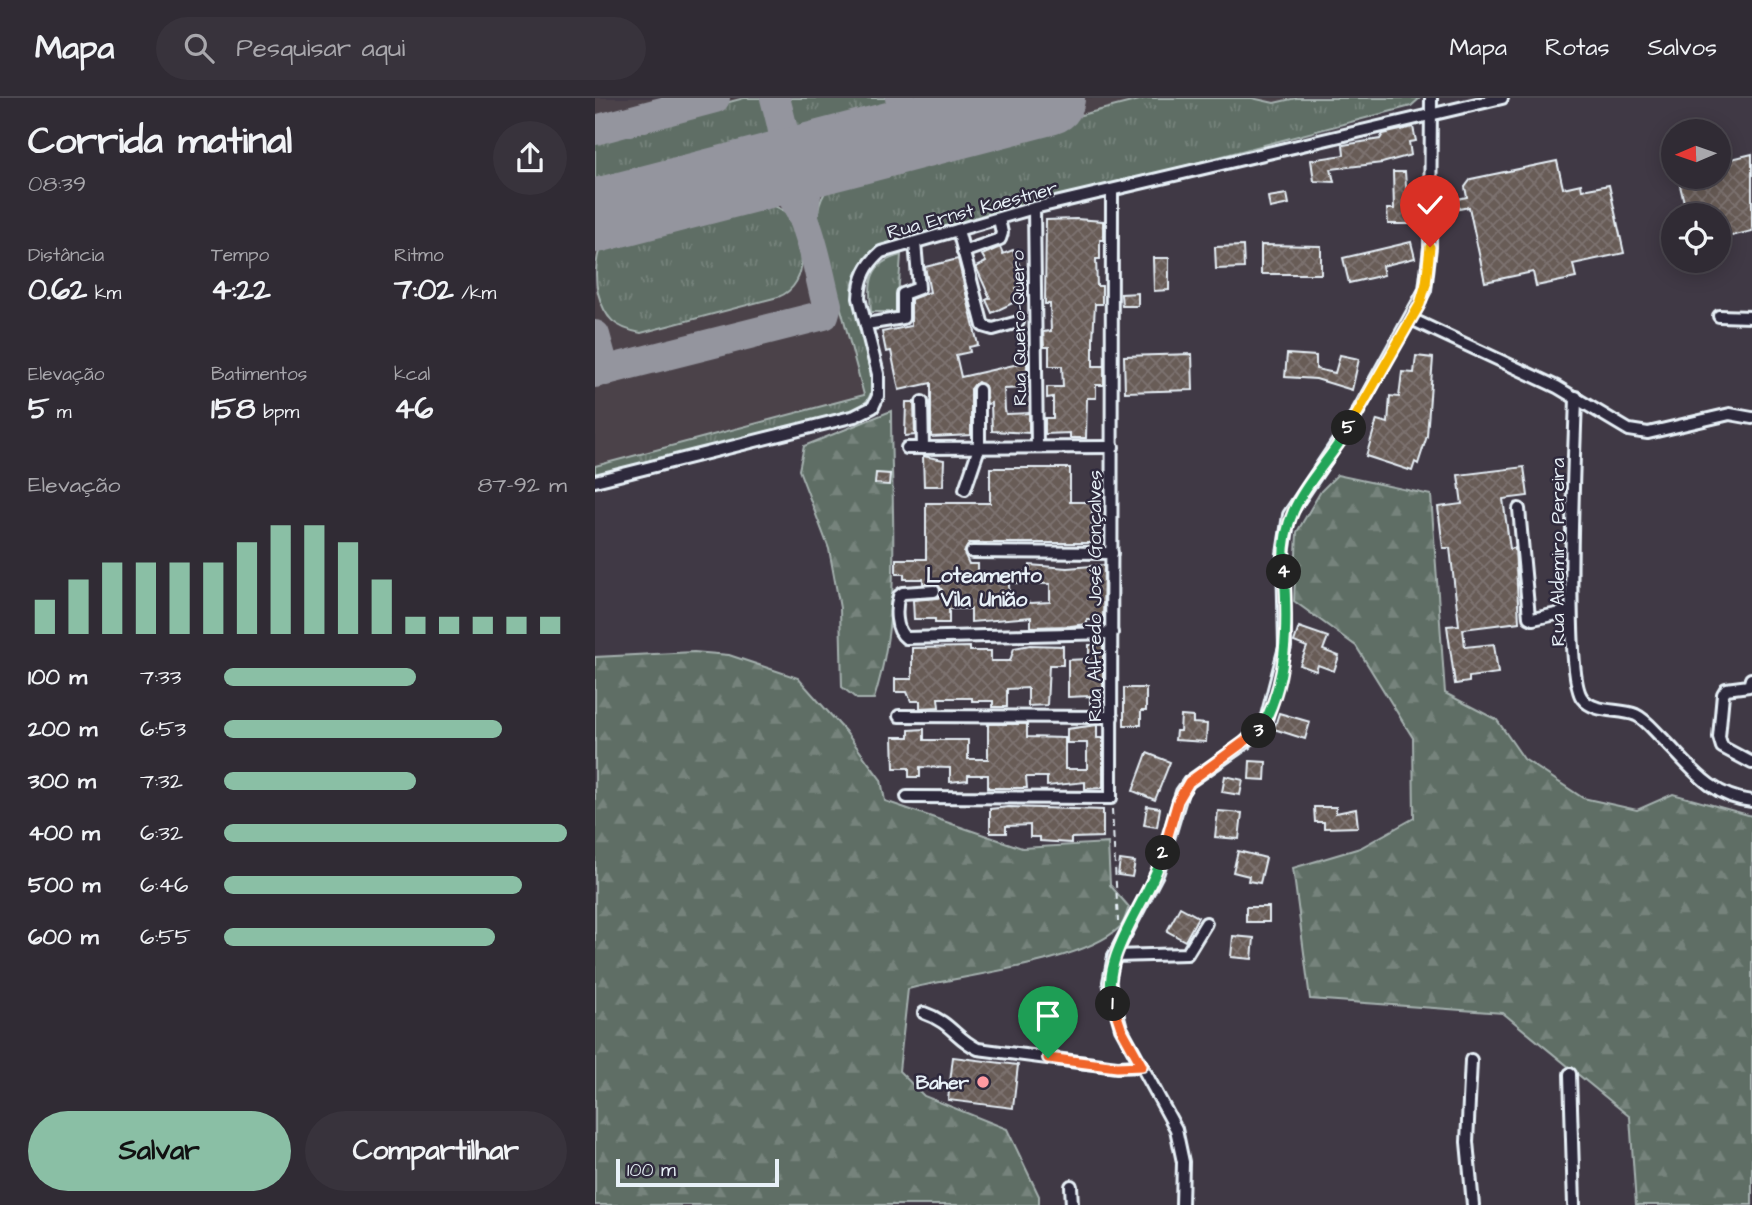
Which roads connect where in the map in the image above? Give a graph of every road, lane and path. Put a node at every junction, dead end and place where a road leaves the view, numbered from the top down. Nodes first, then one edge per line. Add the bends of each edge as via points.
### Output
1 (1431, 98) edge
2 (1502, 98) edge
3 (1431, 113) junction
4 (1112, 190) junction
5 (1034, 208) junction
6 (999, 219) junction
7 (958, 230) junction
8 (915, 243) junction
9 (964, 252) junction
10 (1719, 316) dead end
11 (1752, 317) edge
12 (1411, 319) junction
13 (1018, 322) dead end
14 (866, 324) junction
15 (979, 390) dead end
16 (1576, 397) junction
17 (922, 402) dead end
18 (1752, 418) edge
19 (1037, 447) junction
20 (1112, 447) junction
21 (907, 448) dead end
22 (923, 448) junction
23 (979, 448) junction
24 (598, 480) edge
25 (965, 489) dead end
26 (595, 490) edge
27 (1519, 509) dead end
28 (972, 552) dead end
29 (1112, 553) junction
30 (934, 592) dead end
31 (1571, 611) junction
32 (1112, 633) junction
33 (1751, 679) edge
34 (899, 716) dead end
35 (1112, 717) junction
36 (1752, 763) edge
37 (907, 797) dead end
38 (1111, 798) junction
39 (1752, 801) edge
40 (1117, 918) dead end
41 (1206, 923) dead end
42 (1114, 956) junction
43 (924, 1013) dead end
44 (1471, 1060) dead end
45 (1142, 1066) junction
46 (1570, 1074) dead end
47 (1072, 1186) dead end
48 (1072, 1205) edge
49 (1182, 1205) edge
50 (1473, 1205) edge
51 (1574, 1205) edge

1 - 3 street
2 - 3 street, Rua Ernst Kaestner
3 - 4 street, Rua Ernst Kaestner
3 - 12 street via 1429,270
4 - 5 street, Rua Ernst Kaestner
4 - 20 street, Rua Alfredo José Gonçalves
5 - 6 street, Rua Ernst Kaestner
5 - 19 street, Rua Quero-Quero
6 - 7 street, Rua Ernst Kaestner
6 - 9 street via 1000,239
7 - 8 street, Rua Ernst Kaestner
7 - 9 street
8 - 14 street, Rua Ernst Kaestner via 881,252 870,262 860,285
8 - 14 street via 919,288 903,294 903,318
9 - 13 street via 983,326 993,329
10 - 11 street
12 - 16 street
12 - 42 street via 1337,446 1289,515 1283,554 1285,648 1266,720 1257,733 1189,782 1182,792 1158,872
14 - 24 street, Rua Ernst Kaestner via 879,386 873,407
15 - 23 street
16 - 18 street via 1629,430 1648,433 1730,414
16 - 31 street, Rua Aldemiro Pereira
17 - 22 street
19 - 20 street
19 - 23 street
20 - 29 street, Rua Alfredo José Gonçalves
21 - 22 street
22 - 23 street
23 - 25 street
24 - 26 street
27 - 31 street via 1529,617
28 - 29 street
29 - 32 street, Rua Alfredo José Gonçalves
30 - 32 street via 899,596 899,629 906,638
31 - 39 street, Rua Aldemiro Pereira via 1575,677 1579,695 1587,704 1635,715 1707,785 1734,799
32 - 35 street, Rua Alfredo José Gonçalves
33 - 36 street via 1749,686 1733,687 1723,694 1719,737 1722,747
34 - 35 street
35 - 38 street, Rua Alfredo José Gonçalves
37 - 38 street
38 - 40 path
41 - 42 street via 1187,954
42 - 45 street via 1110,996
43 - 45 street via 943,1019 978,1049 1117,1067
44 - 50 street via 1467,1142
45 - 49 street via 1176,1129
46 - 51 street
47 - 48 street

